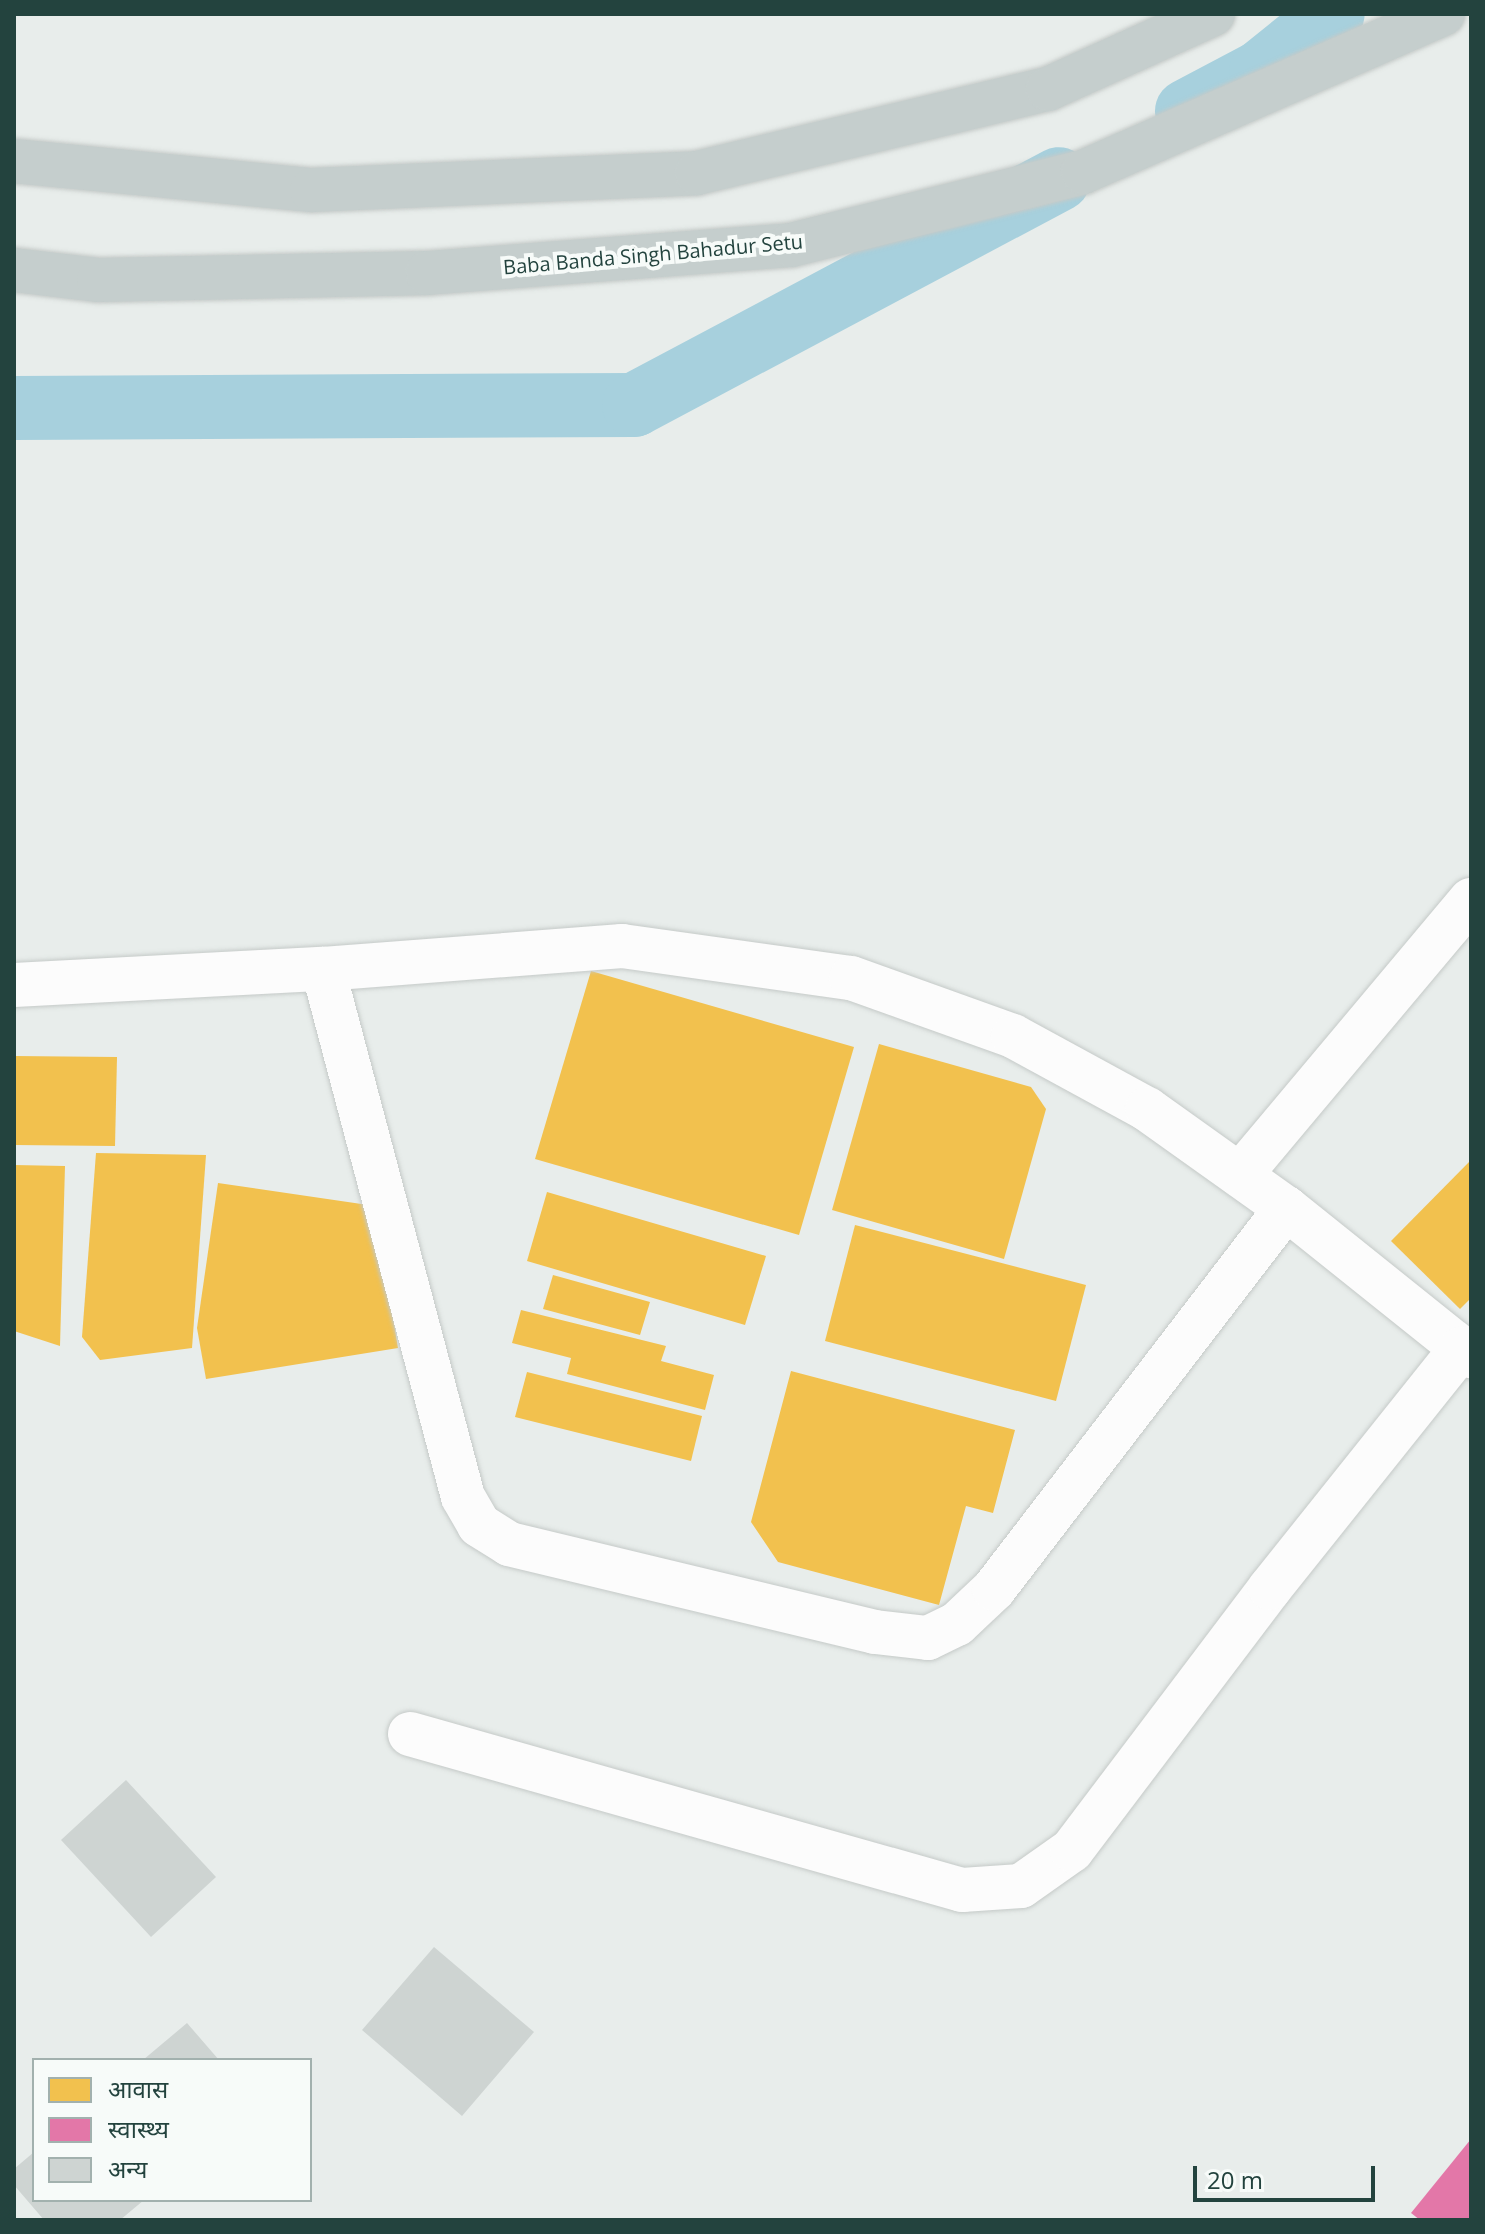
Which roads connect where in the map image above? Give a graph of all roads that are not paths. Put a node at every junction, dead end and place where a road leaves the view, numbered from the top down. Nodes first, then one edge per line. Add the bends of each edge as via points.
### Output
1 (1213, 14) edge
2 (1443, 14) edge
3 (14, 161) edge
4 (14, 270) edge
5 (1471, 900) edge
6 (323, 969) junction
7 (14, 985) edge
8 (1240, 1175) junction
9 (1286, 1208) junction
10 (1466, 1352) edge
11 (410, 1734) dead end

1 - 3 highway via 1048,89 697,173 312,190
2 - 4 highway, Baba Banda Singh Bahadur Setu via 1083,172 791,245 428,273 99,280
5 - 8 street
6 - 7 street
6 - 8 street via 622,946 851,978 1013,1036 1147,1109
6 - 9 street via 463,1497 479,1525 509,1544 875,1632 928,1638 957,1624 994,1589
8 - 9 street
9 - 10 street
10 - 11 street via 1270,1588 1072,1850 1021,1886 962,1890

